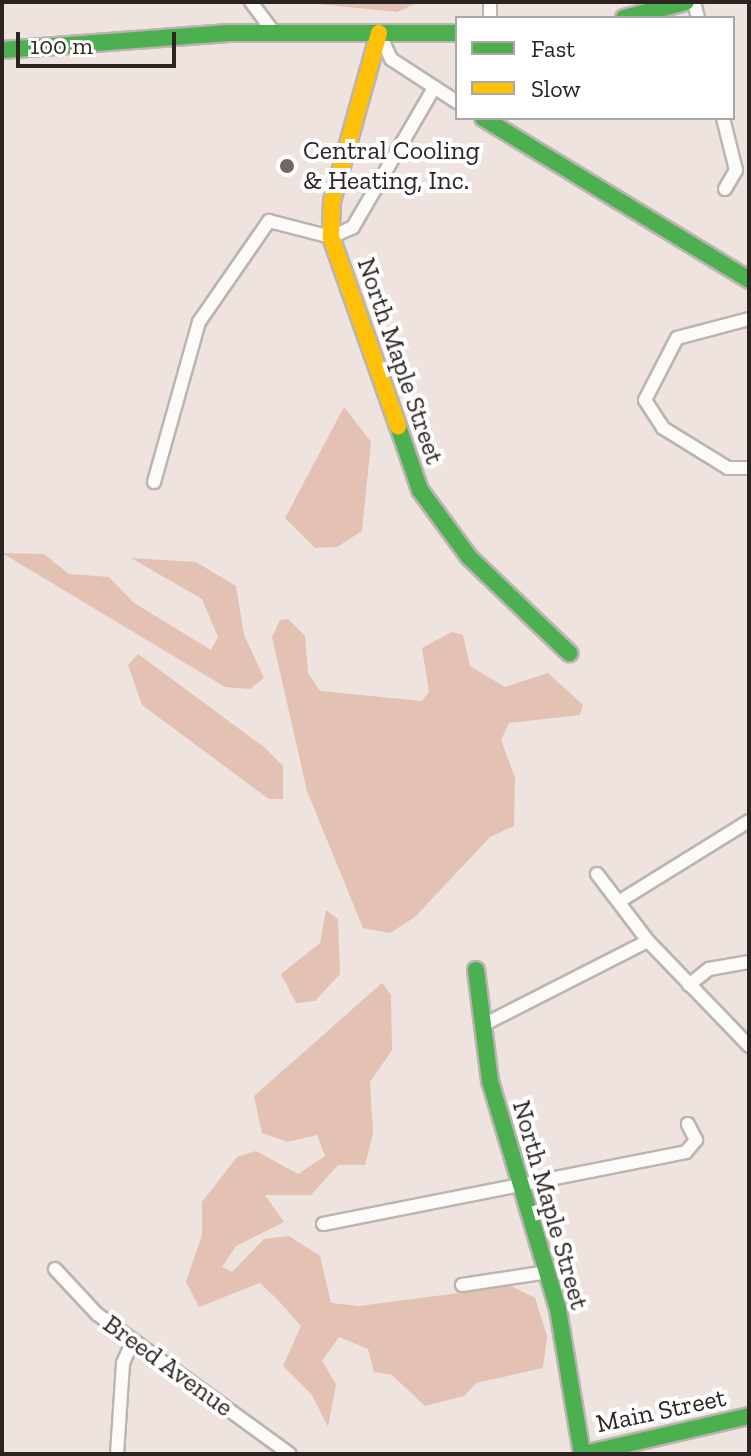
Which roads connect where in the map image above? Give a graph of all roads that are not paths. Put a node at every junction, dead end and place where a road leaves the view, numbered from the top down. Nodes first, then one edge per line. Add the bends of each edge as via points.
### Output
1 (251, 2) edge
2 (686, 2) edge
3 (632, 16) edge
4 (274, 32) junction
5 (379, 33) junction
6 (455, 33) edge
7 (2, 50) edge
8 (434, 88) junction
9 (455, 101) edge
10 (486, 120) edge
11 (724, 120) edge
12 (725, 189) dead end
13 (331, 237) junction
14 (749, 280) edge
15 (749, 319) edge
16 (749, 468) edge
17 (154, 482) dead end
18 (569, 653) dead end
19 (749, 821) edge
20 (597, 874) dead end
21 (620, 901) junction
22 (648, 941) junction
23 (749, 962) edge
24 (476, 970) dead end
25 (689, 985) junction
26 (483, 1025) junction
27 (749, 1046) edge
28 (688, 1124) dead end
29 (521, 1190) junction
30 (323, 1224) dead end
31 (55, 1269) dead end
32 (548, 1272) junction
33 (462, 1285) dead end
34 (133, 1341) junction
35 (749, 1416) edge
36 (117, 1454) edge
37 (290, 1454) edge
38 (583, 1454) edge

1 - 4 street
2 - 3 street
4 - 5 street
4 - 7 street
5 - 6 street
5 - 8 street via 391,59
5 - 13 street, North Maple Street via 336,181
8 - 9 street
8 - 13 street via 367,212
10 - 14 street
11 - 12 street via 736,170
13 - 17 street via 269,221 199,322
13 - 18 street, North Maple Street via 420,490 469,557
15 - 16 street via 677,338 645,400 663,428 728,468
19 - 21 street
20 - 21 street
21 - 22 street
22 - 25 street
22 - 26 street
23 - 25 street via 709,969
24 - 26 street, North Maple Street
25 - 27 street
26 - 29 street, North Maple Street via 492,1093
28 - 29 street via 696,1140 686,1152
29 - 30 street
29 - 32 street, North Maple Street
31 - 34 street, Breed Avenue
32 - 33 street
32 - 38 street, North Maple Street
34 - 36 street via 123,1363
34 - 37 street, Breed Avenue
35 - 38 street, Main Street

